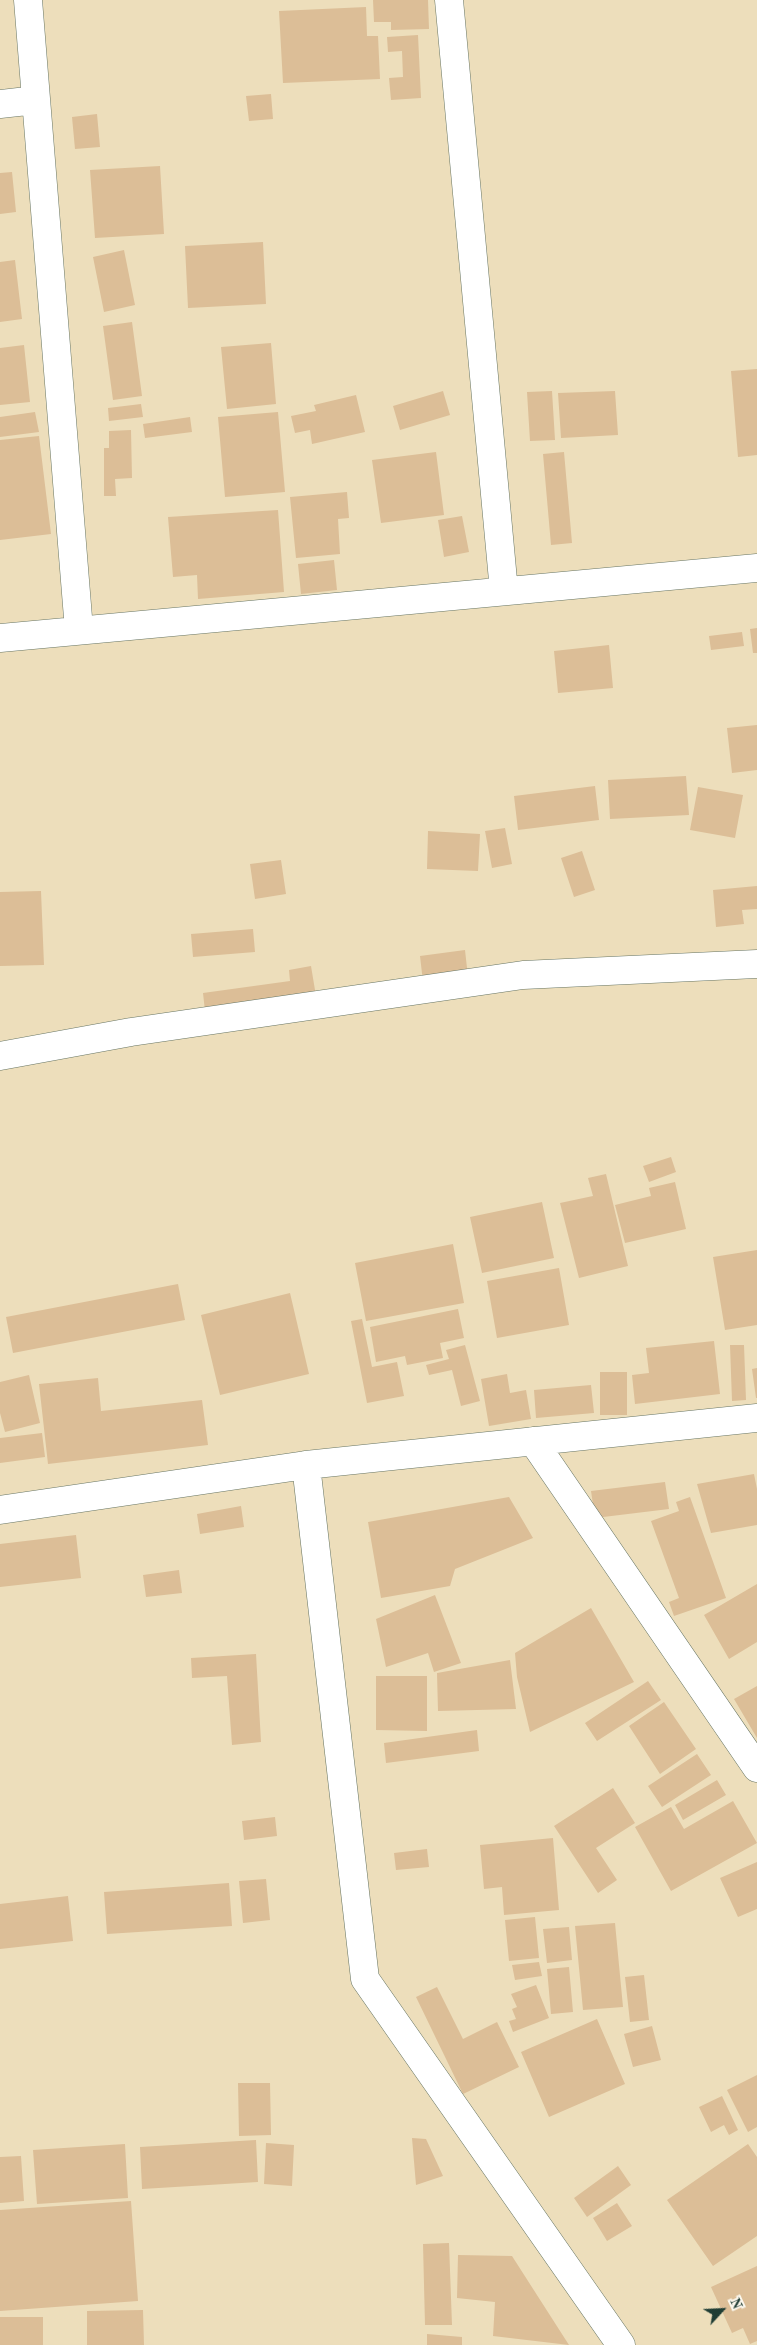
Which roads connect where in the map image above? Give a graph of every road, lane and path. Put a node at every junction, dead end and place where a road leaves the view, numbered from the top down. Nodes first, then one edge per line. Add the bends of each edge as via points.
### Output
1 (28, 0) edge
2 (449, 0) edge
3 (36, 100) junction
4 (0, 104) edge
5 (757, 568) edge
6 (504, 591) junction
7 (79, 630) junction
8 (0, 638) edge
9 (757, 964) edge
10 (0, 1056) edge
11 (757, 1418) edge
12 (533, 1441) junction
13 (306, 1465) junction
14 (0, 1510) edge
15 (757, 1768) edge
16 (621, 2345) edge

1 - 3 street
2 - 6 street
3 - 4 street
3 - 7 street
5 - 6 street
6 - 7 street
7 - 8 street
9 - 10 street via 523,976 131,1032
11 - 12 street
12 - 13 street
12 - 15 street
13 - 14 street
13 - 16 street via 365,1979

